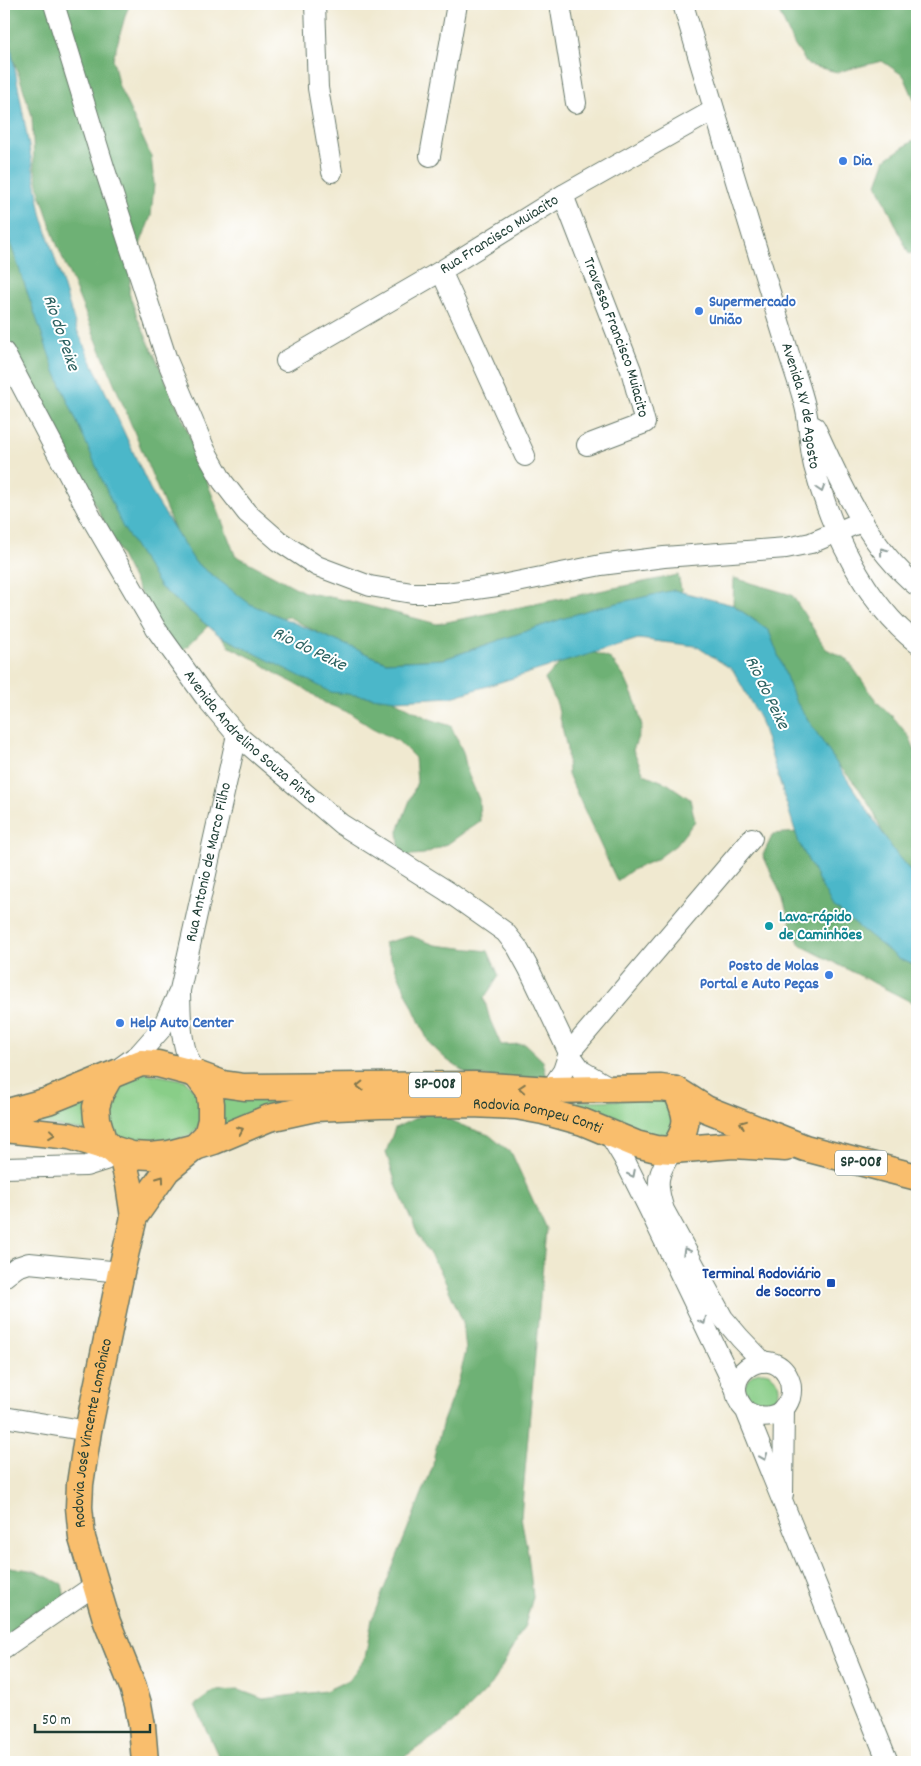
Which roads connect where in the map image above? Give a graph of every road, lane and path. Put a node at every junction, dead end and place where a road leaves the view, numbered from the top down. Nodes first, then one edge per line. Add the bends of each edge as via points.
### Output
1 (54, 4) edge
2 (315, 4) edge
3 (457, 4) edge
4 (560, 4) edge
5 (683, 4) edge
6 (576, 103) dead end
7 (714, 110) junction
8 (430, 156) dead end
9 (332, 172) dead end
10 (563, 195) junction
11 (441, 270) junction
12 (4, 352) edge
13 (286, 361) dead end
14 (806, 407) junction
15 (587, 445) dead end
16 (525, 456) dead end
17 (863, 521) junction
18 (837, 531) junction
19 (917, 586) edge
20 (917, 643) edge
21 (237, 735) junction
22 (752, 838) dead end
23 (180, 990) junction
24 (569, 1053) junction
25 (196, 1074) junction
26 (110, 1076) junction
27 (550, 1090) junction
28 (614, 1090) junction
29 (676, 1090) junction
30 (4, 1113) edge
31 (4, 1129) edge
32 (608, 1132) junction
33 (195, 1147) junction
34 (805, 1148) junction
35 (114, 1150) junction
36 (673, 1150) junction
37 (4, 1168) edge
38 (917, 1177) edge
39 (134, 1218) junction
40 (121, 1272) junction
41 (4, 1277) edge
42 (763, 1362) junction
43 (735, 1388) junction
44 (784, 1408) junction
45 (746, 1411) junction
46 (4, 1418) edge
47 (88, 1431) junction
48 (784, 1506) junction
49 (95, 1585) junction
50 (4, 1648) edge
51 (145, 1762) edge
52 (888, 1762) edge

1 - 18 street via 167,360 205,450 224,482 247,514 279,541 317,566 370,586 412,593 447,593 600,565 786,548 811,543
2 - 9 street via 318,88
3 - 8 street
4 - 6 street
5 - 7 street, Avenida XV de Agosto
7 - 10 street, Rua Francisco Muiacito
7 - 14 street, Avenida XV de Agosto
10 - 11 street, Rua Francisco Muiacito
10 - 15 street, Travessa Francisco Muiacito via 631,370 645,423
11 - 13 street, Rua Francisco Muiacito
11 - 16 street
12 - 21 street, Avenida Andrelino Souza Pinto via 92,519 156,629 184,670
14 - 17 street via 832,466
14 -> 18 street, Avenida XV de Agosto via 814,465
17 - 18 street
19 -> 17 street via 881,549
18 - 20 street, Avenida XV de Agosto via 873,596
21 - 23 street, Rua Antonio de Marco Filho
21 - 24 street, Avenida Andrelino Souza Pinto via 341,824 505,932 529,969
22 - 24 street
23 - 25 street, Rua Antonio de Marco Filho via 182,1042
23 - 26 street, Rua Antonio de Marco Filho via 162,1028 138,1054
24 - 27 street via 563,1071
24 - 28 street, Avenida Andrelino Souza Pinto via 582,1071
25 - 26 main road, SP-008 via 141,1063
27 -> 25 main road, Rodovia Pompeu Conti / SP-008 via 475,1085 244,1087 223,1084
25 - 33 main road via 208,1091 211,1120 207,1135
26 - 30 main road, SP-008 via 48,1101
26 - 35 main road via 96,1107 103,1140
27 - 28 main road, Rodovia Pompeu Conti / SP-008
28 - 29 main road, Rodovia Pompeu Conti / SP-008 via 646,1087
34 -> 29 main road, SP-008 via 706,1109
29 - 36 main road via 684,1108 686,1126
31 -> 35 main road, SP-008 via 70,1136
33 -> 32 main road, Rodovia Pompeu Conti / SP-008 via 290,1112 380,1105 516,1106 584,1122
32 - 36 main road, Rodovia Pompeu Conti / SP-008 via 636,1144
32 -> 43 street via 649,1209
33 - 35 main road, SP-008 via 151,1156
39 -> 33 main road, Rodovia José Vincente Lomônico via 167,1170
34 - 36 main road, SP-008 via 733,1146
34 - 38 main road, SP-008
35 - 37 street via 105,1160 86,1166
35 - 39 main road, Rodovia José Vincente Lomônico via 123,1160
42 -> 36 street via 723,1318 664,1210 658,1182 661,1168
39 - 40 main road, Rodovia José Vincente Lomônico
40 - 41 street via 29,1263 17,1266
40 - 47 main road, Rodovia José Vincente Lomônico
42 - 43 street via 744,1370
42 - 44 street via 782,1370 790,1380 791,1390
43 - 45 street via 736,1397
44 - 45 street via 762,1418
44 - 48 street
45 -> 48 street
46 - 47 street
47 - 49 main road, Rodovia José Vincente Lomônico via 79,1507 82,1538
48 - 52 street
49 - 50 street
49 - 51 main road, Rodovia José Vincente Lomônico via 138,1704

